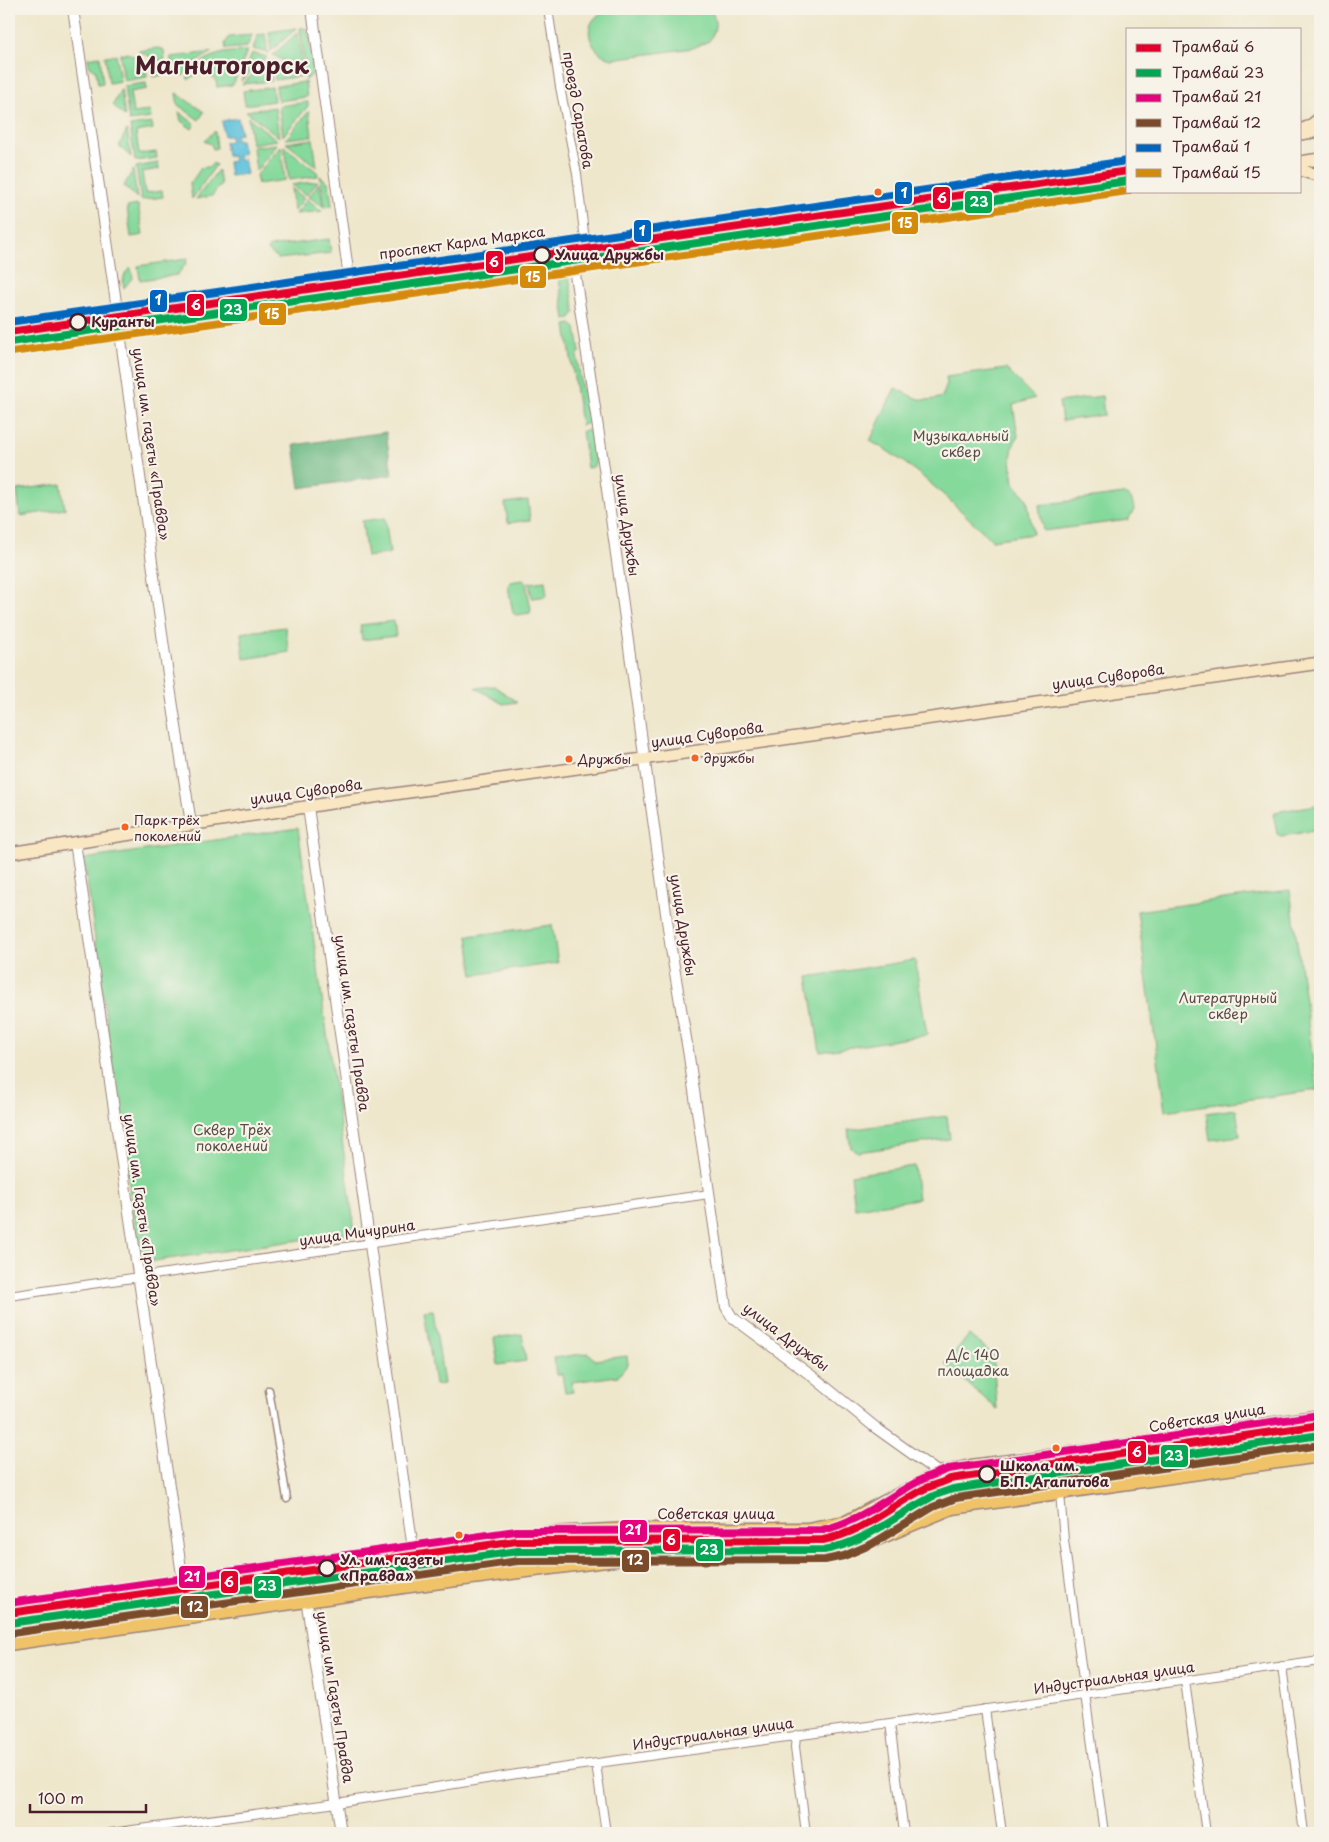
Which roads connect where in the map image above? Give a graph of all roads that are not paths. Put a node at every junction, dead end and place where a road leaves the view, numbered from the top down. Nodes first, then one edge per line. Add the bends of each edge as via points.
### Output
1 (73, 9) edge
2 (312, 9) edge
3 (548, 9) edge
4 (1320, 118) edge
5 (1302, 129) edge
6 (1320, 132) edge
7 (1302, 134) edge
8 (1320, 159) edge
9 (1302, 162) edge
10 (1126, 165) edge
11 (1302, 171) edge
12 (1320, 176) edge
13 (1126, 178) edge
14 (584, 241) junction
15 (570, 243) junction
16 (587, 258) junction
17 (573, 261) junction
18 (349, 275) junction
19 (351, 292) junction
20 (117, 309) junction
21 (9, 324) edge
22 (119, 326) junction
23 (9, 342) edge
24 (1320, 662) edge
25 (644, 758) junction
26 (308, 807) junction
27 (191, 824) junction
28 (75, 842) junction
29 (9, 853) edge
30 (710, 1194) junction
31 (371, 1243) junction
32 (138, 1278) junction
33 (9, 1296) edge
34 (269, 1390) dead end
35 (1320, 1416) edge
36 (1320, 1456) edge
37 (939, 1473) junction
38 (1060, 1493) junction
39 (287, 1499) dead end
40 (952, 1508) junction
41 (413, 1549) junction
42 (301, 1564) junction
43 (183, 1582) junction
44 (307, 1602) junction
45 (9, 1606) edge
46 (9, 1644) edge
47 (1320, 1660) edge
48 (1282, 1666) junction
49 (1185, 1681) junction
50 (1086, 1694) junction
51 (985, 1708) junction
52 (890, 1723) junction
53 (796, 1735) junction
54 (596, 1764) junction
55 (337, 1803) junction
56 (110, 1833) edge
57 (341, 1833) edge
58 (606, 1833) edge
59 (806, 1833) edge
60 (904, 1833) edge
61 (1002, 1833) edge
62 (1104, 1833) edge
63 (1206, 1833) edge
64 (1304, 1833) edge

1 - 20 street, улица им. газеты «Правда»
2 - 18 street
3 - 14 street, проезд Саратова via 577,174
4 - 5 main road
6 - 7 main road
8 - 9 main road
10 - 14 main road, проспект Карла Маркса
11 - 12 main road
13 - 16 main road
14 - 15 main road, проспект Карла Маркса
14 - 16 main road
15 - 17 main road, улица Дружбы
15 - 18 main road, проспект Карла Маркса
16 - 17 main road
17 - 19 main road
17 - 25 street, улица Дружбы
18 - 19 street
18 - 20 main road, проспект Карла Маркса
19 - 22 main road
20 - 21 main road, проспект Карла Маркса
20 - 22 main road, улица им. газеты «Правда»
22 - 23 main road
22 - 27 street, улица им. газеты «Правда»
24 - 25 main road, улица Суворова
25 - 26 main road, улица Суворова
25 - 30 street, улица Дружбы
26 - 27 main road, улица Суворова
26 - 31 street, улица им. газеты Правда
27 - 28 main road, улица Суворова
28 - 29 main road, улица Суворова
28 - 32 street, улица им. Газеты «Правда»
30 - 31 street, улица Мичурина
30 - 37 street, улица Дружбы via 723,1293 732,1317
31 - 32 street, улица Мичурина
31 - 41 street
32 - 33 street, улица Мичурина
32 - 43 street, улица им. Газеты «Правда»
34 - 39 street
35 - 37 main road, Советская улица
36 - 38 main road
37 - 40 street
37 - 41 main road, Советская улица via 846,1522 808,1529 629,1529 528,1534
38 - 40 main road
38 - 50 street
40 - 44 main road via 863,1545 811,1554 646,1556
41 - 42 main road, Советская улица
42 - 43 main road, Советская улица
42 - 44 street, улица им Газеты Правда
43 - 45 main road, Советская улица
44 - 46 main road
44 - 55 street, улица им Газеты Правда
47 - 48 street, Индустриальная улица
48 - 49 street, Индустриальная улица
48 - 64 street
49 - 50 street, Индустриальная улица
49 - 63 street
50 - 51 street, Индустриальная улица
50 - 62 street
51 - 52 street, Индустриальная улица
51 - 61 street
52 - 53 street, Индустриальная улица
52 - 60 street
53 - 54 street, Индустриальная улица
53 - 59 street
54 - 55 street, Индустриальная улица
54 - 58 street
55 - 56 street, Индустриальная улица
55 - 57 street, улица им Газеты Правда

